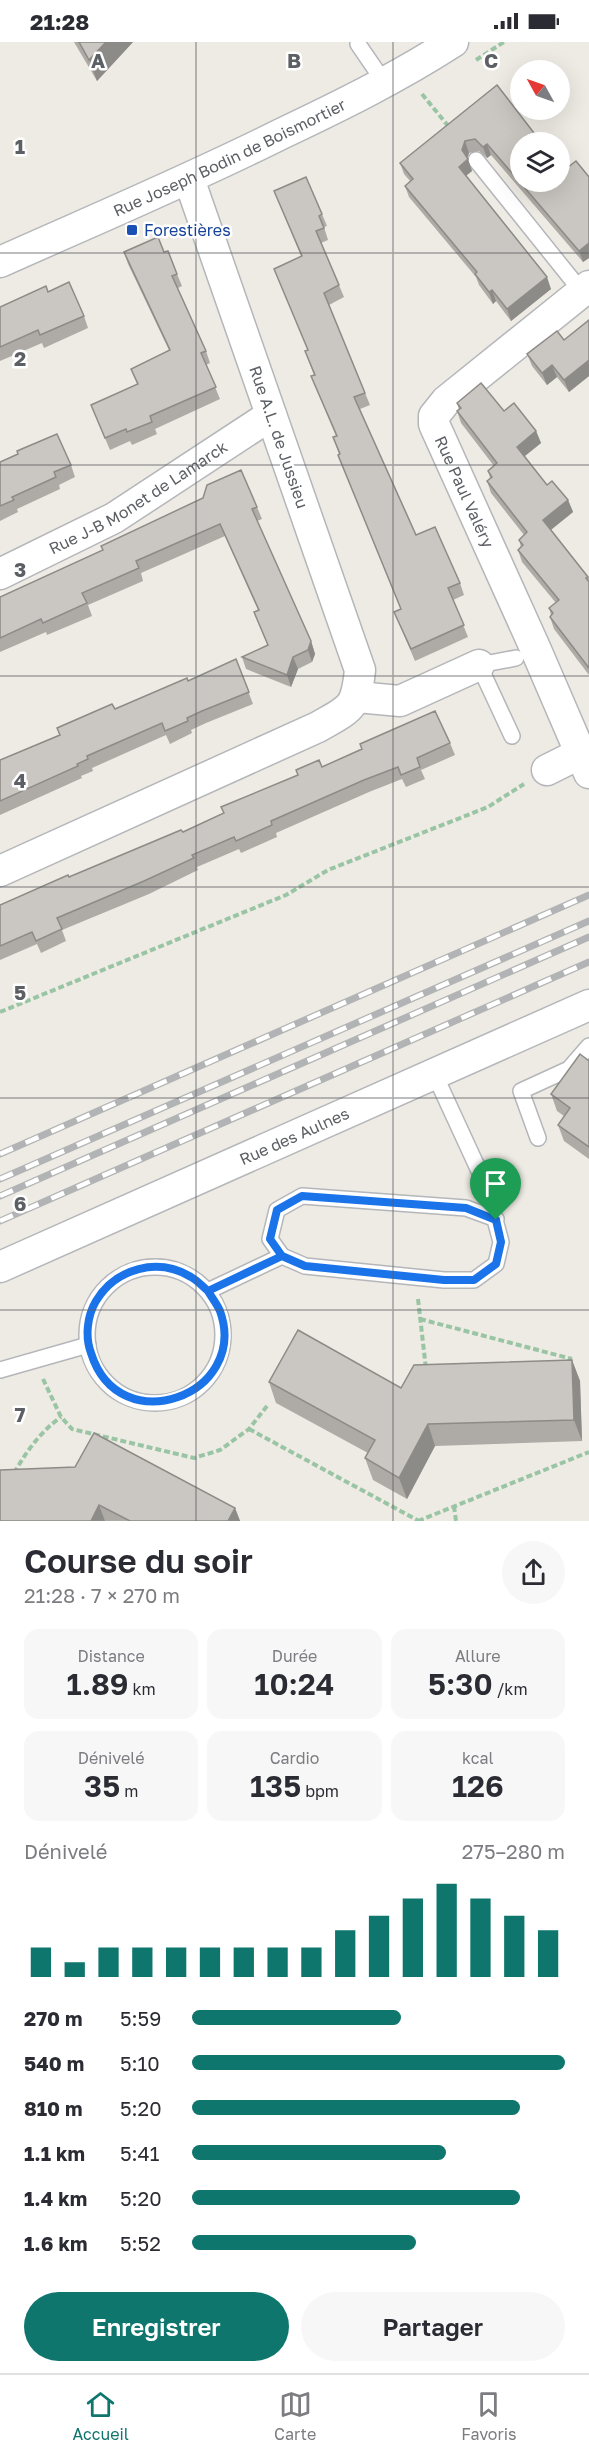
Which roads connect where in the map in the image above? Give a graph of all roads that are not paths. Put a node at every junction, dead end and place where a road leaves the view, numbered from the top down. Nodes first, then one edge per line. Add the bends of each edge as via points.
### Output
1 (453, 42) edge
2 (358, 44) dead end
3 (384, 81) junction
4 (476, 160) road end
5 (189, 179) junction
6 (3, 253) edge
7 (586, 289) edge
8 (271, 415) junction
9 (0, 574) edge
10 (516, 658) dead end
11 (479, 665) junction
12 (357, 697) junction
13 (512, 736) dead end
14 (584, 764) edge
15 (547, 770) road end
16 (0, 871) edge
17 (589, 1005) edge
18 (589, 1046) edge
19 (434, 1073) junction
20 (538, 1138) dead end
21 (496, 1220) junction
22 (282, 1256) junction
23 (0, 1267) edge
24 (208, 1291) junction
25 (88, 1345) junction
26 (0, 1370) edge

1 - 3 street, Rue Joseph Bodin de Boismortier
2 - 3 lane
3 - 5 street, Rue Joseph Bodin de Boismortier
4 - 7 lane
5 - 6 street, Rue Joseph Bodin de Boismortier
5 - 8 street, Rue A.L. de Jussieu
7 - 14 street, Rue Paul Valéry via 446,401 434,416 434,424
8 - 9 street, Rue J-B Monet de Lamarck via 114,518
8 - 12 street, Rue A.L. de Jussieu via 360,670
10 - 11 lane
11 - 12 street via 400,701
11 - 13 lane
12 - 16 street via 345,711 318,727
14 - 15 street, Rue Paul Valéry
17 - 19 street, Rue des Aulnes
18 - 20 lane via 569,1069 521,1091
19 - 21 lane via 486,1186
19 - 23 street, Rue des Aulnes
21 - 22 lane via 501,1242 496,1264 474,1280 305,1266
21 - 22 lane via 466,1208 302,1196 277,1210 270,1239
22 - 24 lane
24 - 25 lane via 192,1277 172,1268 149,1266 128,1272 109,1284 95,1302 88,1323
24 - 25 lane via 220,1311 224,1333 220,1356 210,1376 193,1392 172,1401 150,1403 128,1397 109,1385 95,1367
25 - 26 lane

